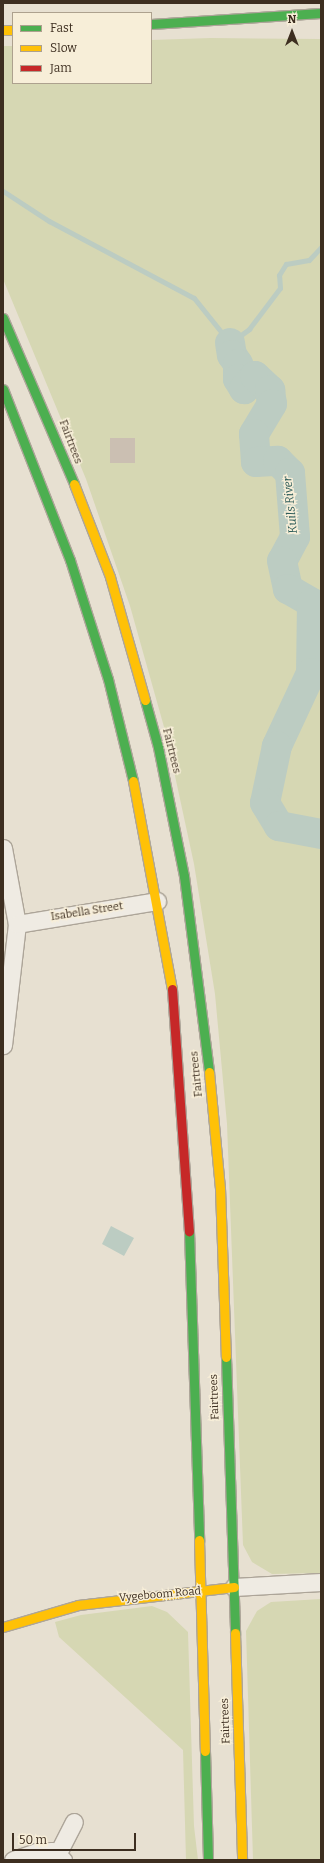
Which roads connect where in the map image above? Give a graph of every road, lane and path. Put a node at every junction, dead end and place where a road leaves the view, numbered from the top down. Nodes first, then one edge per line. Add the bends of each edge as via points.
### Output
1 (321, 13) edge
2 (152, 24) edge
3 (3, 318) edge
4 (3, 389) edge
5 (3, 848) edge
6 (157, 901) junction
7 (17, 924) junction
8 (3, 1045) edge
9 (321, 1582) edge
10 (234, 1587) junction
11 (201, 1592) junction
12 (3, 1627) edge
13 (74, 1822) dead end
14 (60, 1857) edge
15 (13, 1860) edge
16 (208, 1860) edge
17 (242, 1860) edge

1 - 2 main road
3 - 10 main road, Fairtrees via 49,420 110,577 139,676 175,822 204,1020 220,1188
4 - 6 main road, Fairtrees via 70,560 108,679 128,757
5 - 7 street
6 - 7 street, Isabella Street
6 - 11 main road, Fairtrees via 175,1008 184,1106
7 - 8 street
9 - 10 street, Vygeboom Road
10 - 11 main road, Vygeboom Road
10 - 17 main road, Fairtrees
11 - 12 main road, Vygeboom Road via 78,1604
11 - 16 main road, Fairtrees
13 - 14 street
14 - 15 street via 52,1851 36,1852

